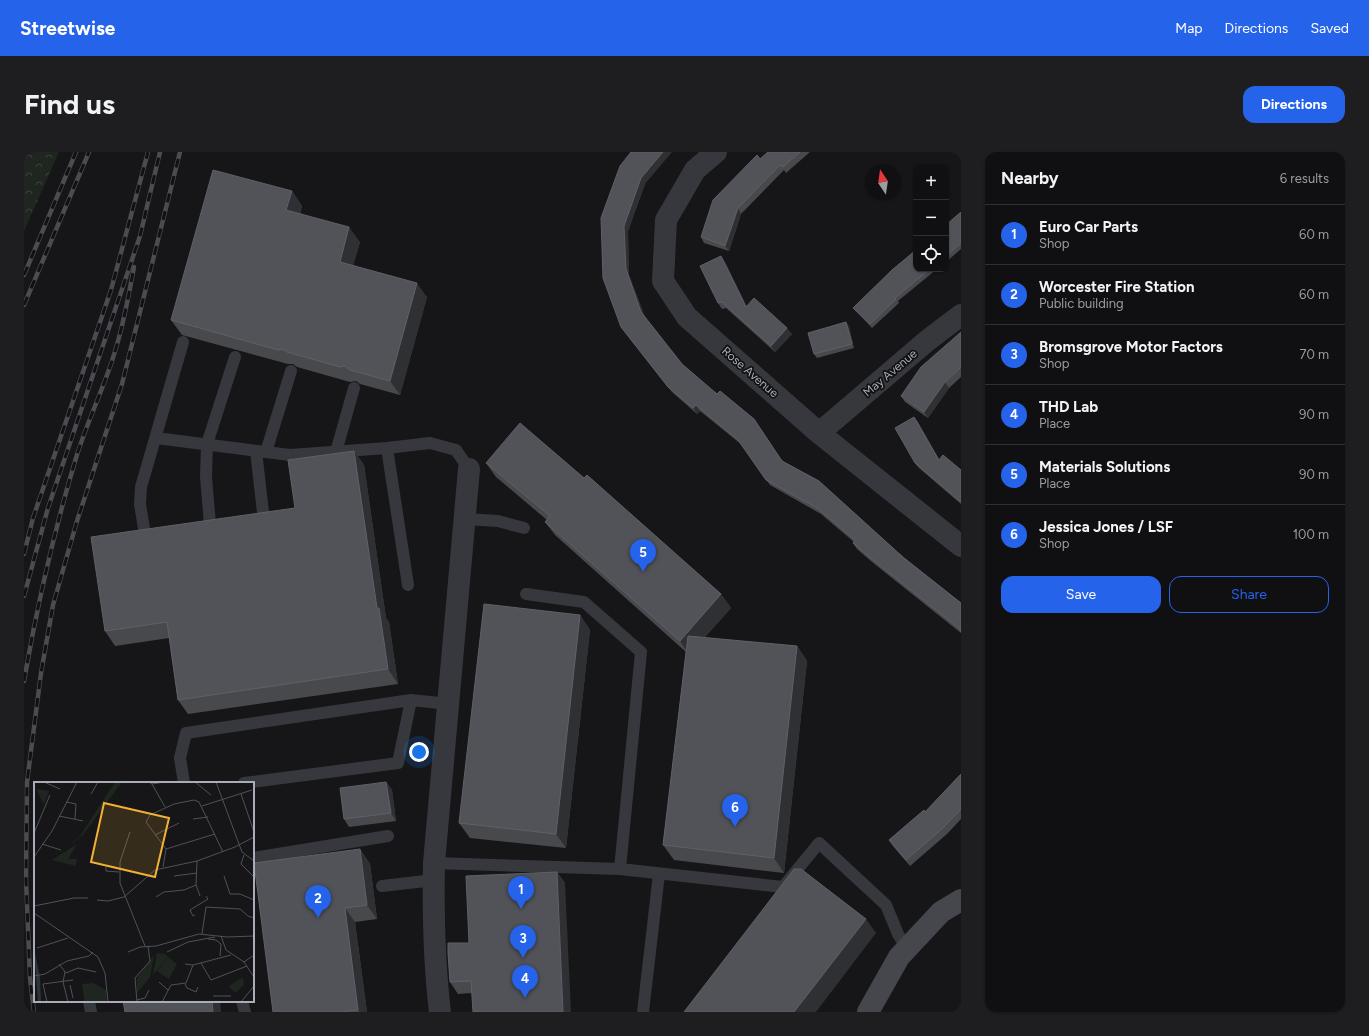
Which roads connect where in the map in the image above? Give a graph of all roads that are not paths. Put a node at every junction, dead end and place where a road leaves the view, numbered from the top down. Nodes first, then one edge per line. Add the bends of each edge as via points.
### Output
1 (716, 152) edge
2 (961, 315) edge
3 (183, 342) edge
4 (235, 357) edge
5 (291, 371) edge
6 (354, 388) edge
7 (819, 432) junction
8 (156, 438) junction
9 (207, 444) junction
10 (387, 448) junction
11 (261, 452) junction
12 (336, 452) junction
13 (470, 469) joint
14 (465, 519) junction
15 (264, 521) edge
16 (210, 526) edge
17 (524, 528) dead end
18 (145, 535) edge
19 (961, 546) edge
20 (408, 585) dead end
21 (526, 594) dead end
22 (411, 700) junction
23 (449, 704) junction
24 (184, 782) edge
25 (252, 782) edge
26 (388, 836) dead end
27 (254, 858) edge
28 (620, 869) junction
29 (434, 872) junction
30 (659, 874) junction
31 (382, 886) dead end
32 (961, 900) edge
33 (907, 949) junction
34 (89, 1002) edge
35 (242, 1002) edge
36 (91, 1012) edge
37 (245, 1012) edge
38 (440, 1012) edge
39 (642, 1012) edge
40 (868, 1012) edge

1 - 7 street, Rose Avenue via 695,170 666,220 663,281 687,317
2 - 7 street, May Avenue
3 - 8 lane
4 - 9 lane
5 - 11 lane
6 - 12 lane
7 - 19 street, Rose Avenue
8 - 9 lane
8 - 18 lane via 140,495
9 - 11 lane
9 - 16 lane via 206,477
10 - 12 lane
10 - 13 lane via 430,443 456,450
10 - 20 lane
11 - 12 lane via 290,455
11 - 15 lane
13 - 14 street
14 - 17 lane via 498,521
14 - 23 street
21 - 28 lane via 584,602 641,652
22 - 23 lane
22 - 24 lane via 186,733 180,758
22 - 25 lane via 398,763
23 - 29 street
26 - 27 lane
28 - 29 lane
28 - 30 lane
29 - 31 lane
29 - 38 street via 436,976
30 - 33 lane via 783,887 819,843 886,905
30 - 39 lane
32 - 33 main road via 942,912
33 - 40 main road via 899,957
34 - 36 lane
35 - 37 lane

